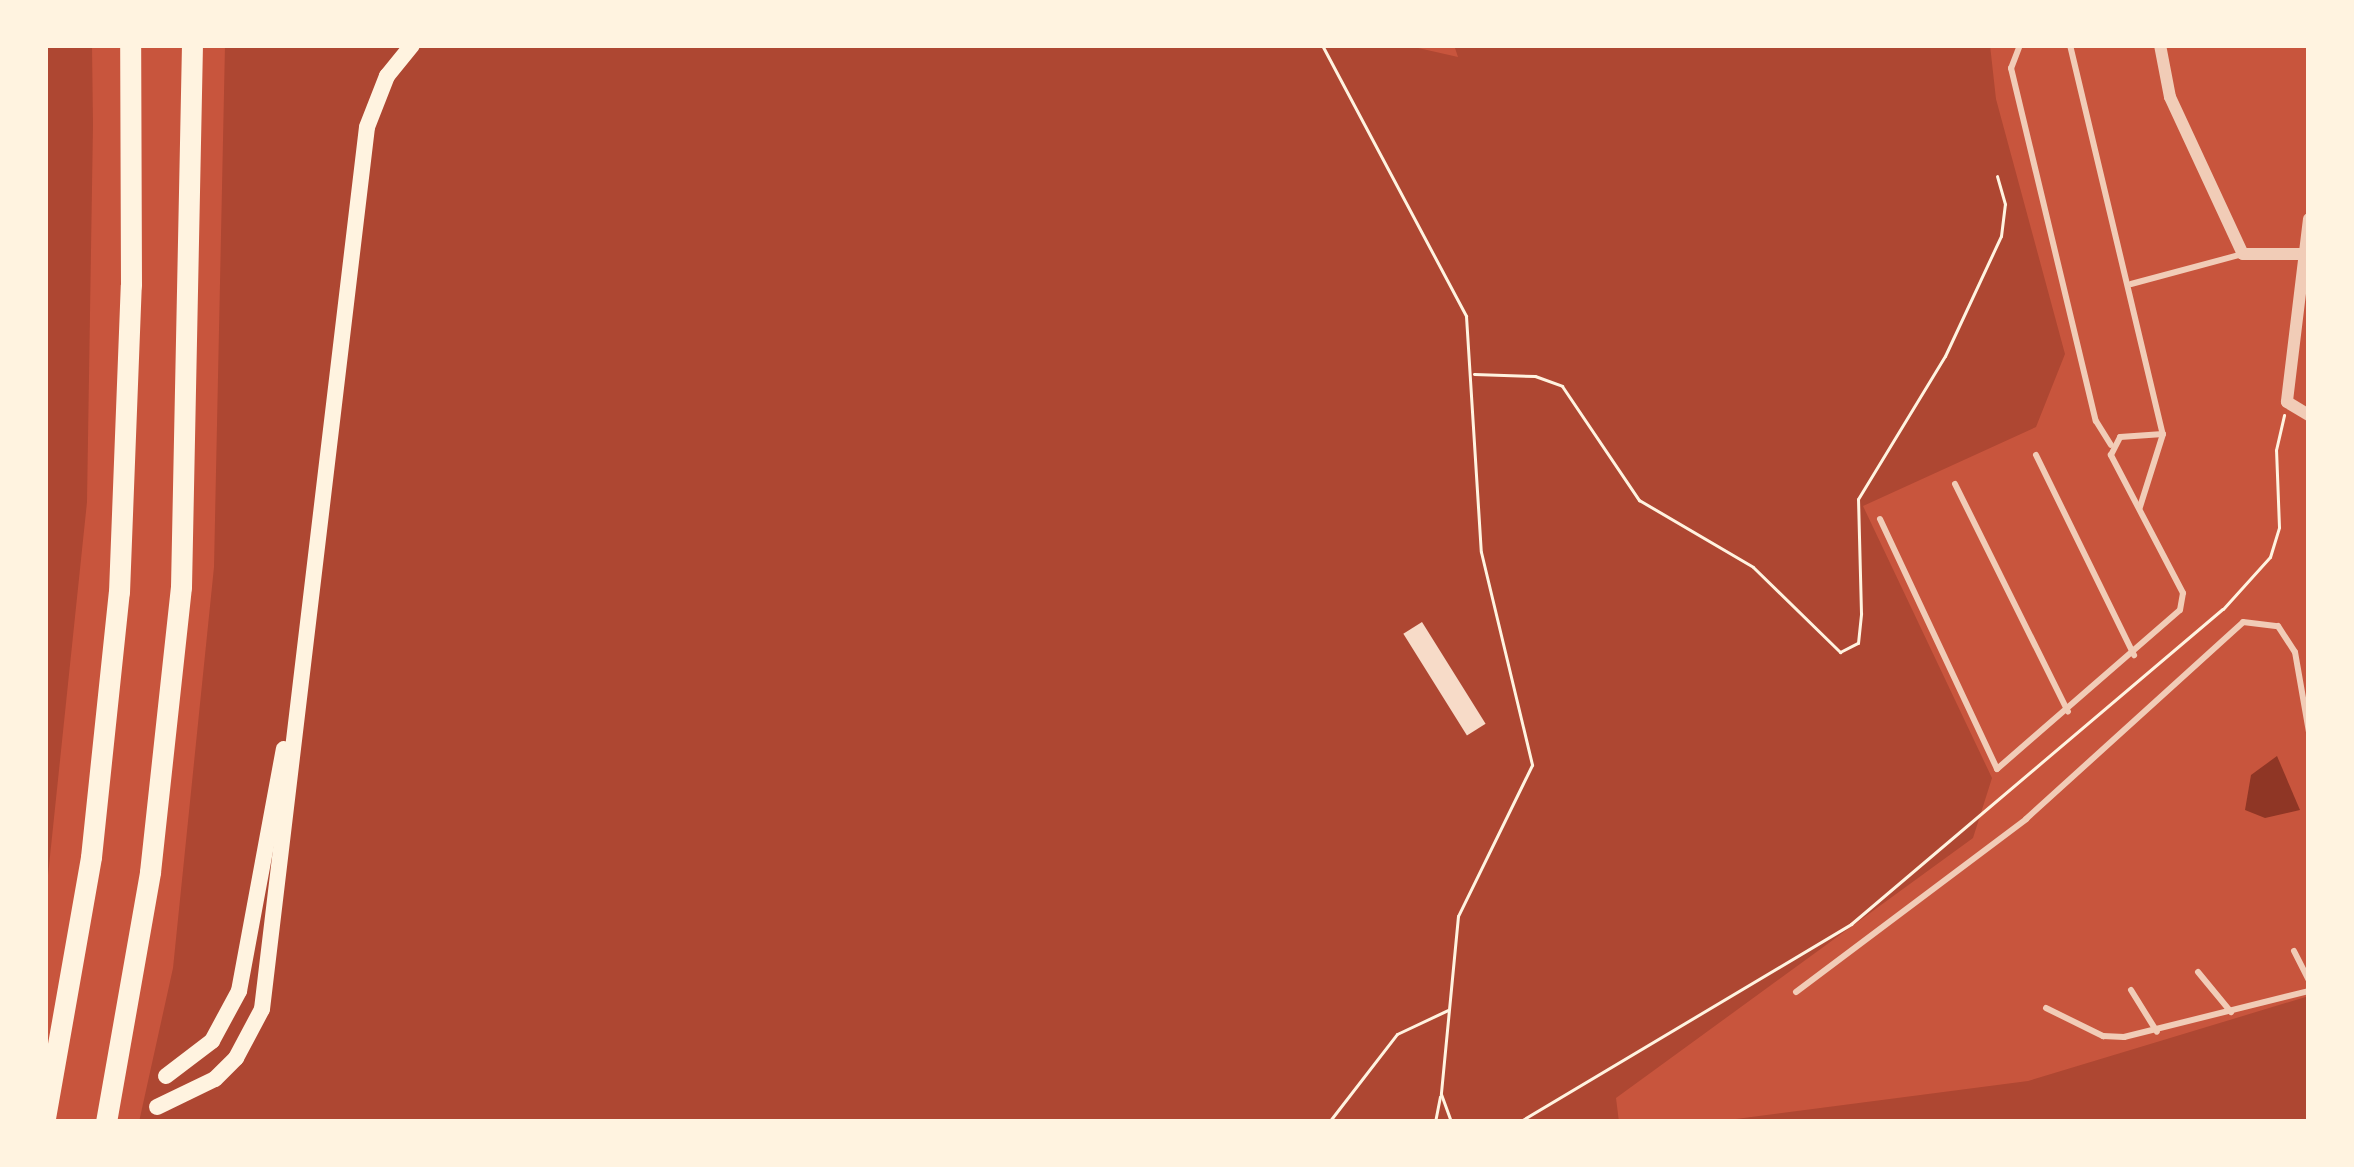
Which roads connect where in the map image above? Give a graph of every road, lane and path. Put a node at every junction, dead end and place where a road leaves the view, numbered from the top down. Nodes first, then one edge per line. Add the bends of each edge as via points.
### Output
1 (130, 45) edge
2 (192, 45) edge
3 (412, 45) edge
4 (1322, 45) edge
5 (2020, 45) edge
6 (2070, 45) edge
7 (2160, 45) edge
8 (1997, 176) dead end
9 (2309, 219) edge
10 (2243, 254) junction
11 (2305, 254) junction
12 (2131, 284) junction
13 (1472, 374) junction
14 (2287, 402) junction
15 (2309, 415) edge
16 (2163, 434) junction
17 (2111, 445) junction
18 (2036, 454) dead end
19 (1954, 484) dead end
20 (2139, 508) junction
21 (1880, 519) dead end
22 (2134, 655) junction
23 (2068, 712) junction
24 (291, 725) junction
25 (2309, 732) edge
26 (2294, 951) dead end
27 (2198, 972) dead end
28 (2309, 981) edge
29 (2131, 990) dead end
30 (2309, 991) edge
31 (1796, 992) dead end
32 (2046, 1008) dead end
33 (1450, 1009) junction
34 (2231, 1012) junction
35 (2157, 1032) junction
36 (166, 1076) dead end
37 (1441, 1094) junction
38 (157, 1106) dead end
39 (45, 1118) edge
40 (106, 1122) edge
41 (1329, 1122) edge
42 (1435, 1122) edge
43 (1451, 1122) edge
44 (1520, 1122) edge

1 - 39 highway via 131,307 119,592 91,857
2 - 40 highway via 181,587 153,851
3 - 24 main road via 387,76 367,127
4 - 13 path via 1466,316
5 - 17 lane via 2011,68 2096,421
6 - 12 lane
7 - 10 street via 2170,97
8 - 13 path via 2005,204 2000,236 1946,356 1858,500 1862,614 1858,644 1840,652 1753,567 1639,500 1562,386 1535,376
9 - 11 street
10 - 11 street
10 - 12 lane
11 - 14 street
12 - 16 lane
13 - 33 path via 1481,552 1532,765 1458,916
14 - 15 street
14 - 44 path via 2270,557 2223,609 1851,924
16 - 17 lane
16 - 20 lane
17 - 20 lane
18 - 22 lane
19 - 23 lane
20 - 22 lane via 2184,602
21 - 23 lane via 1997,770
22 - 23 lane
24 - 36 main road via 238,991 212,1041
24 - 38 main road via 290,818 262,1009 236,1058 214,1079
25 - 31 lane via 2295,652 2278,626 2243,622 2026,819
26 - 28 lane
27 - 34 lane
29 - 35 lane
30 - 34 lane
32 - 35 lane via 2103,1036
33 - 37 path
33 - 41 path via 1396,1034
34 - 35 lane
37 - 42 path
37 - 43 path

